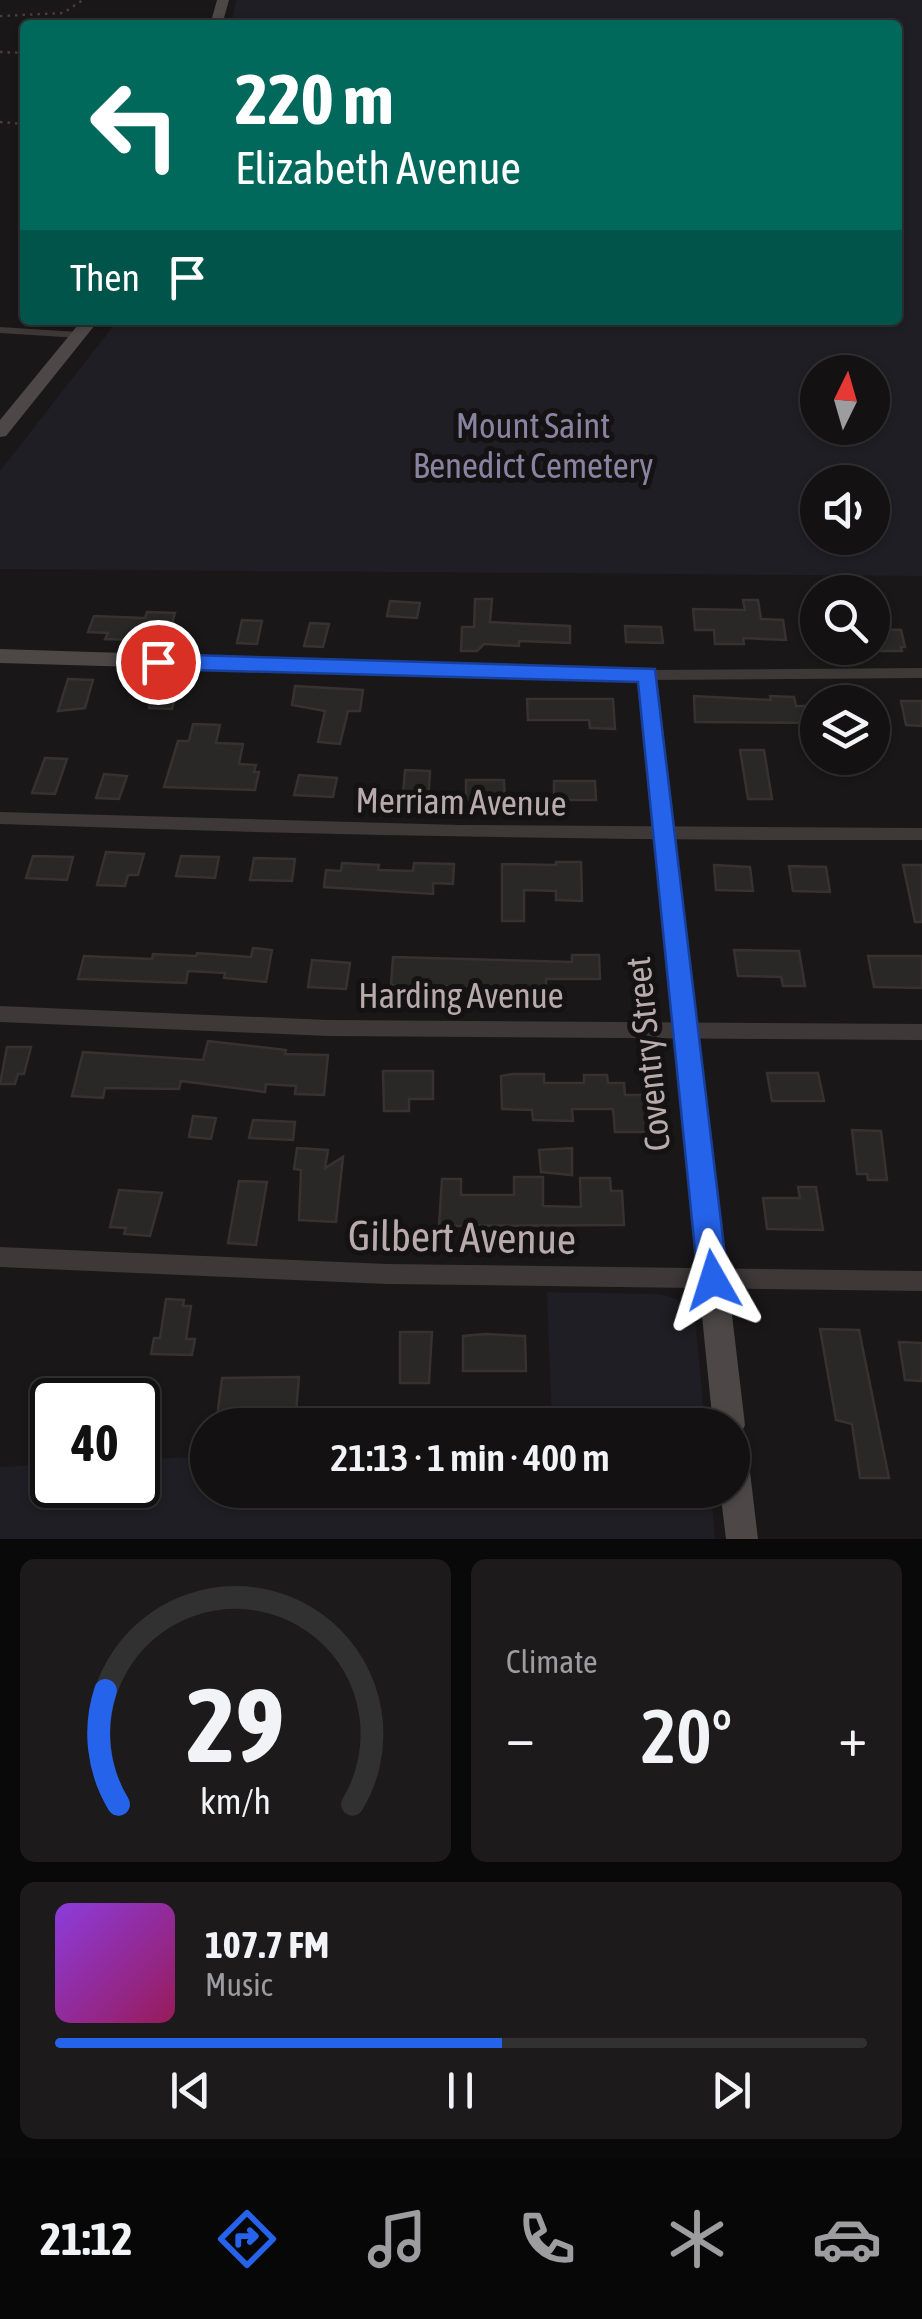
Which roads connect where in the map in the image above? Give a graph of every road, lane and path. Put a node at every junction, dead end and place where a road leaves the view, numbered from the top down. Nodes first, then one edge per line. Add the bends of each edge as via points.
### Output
1 (83, 0) edge
2 (0, 16) edge
3 (87, 325) edge
4 (0, 330) edge
5 (80, 335) junction
6 (0, 432) edge
7 (0, 656) edge
8 (922, 673) edge
9 (648, 674) junction
10 (0, 818) edge
11 (922, 834) edge
12 (666, 836) junction
13 (0, 1014) edge
14 (686, 1030) junction
15 (922, 1032) edge
16 (0, 1256) edge
17 (713, 1280) junction
18 (922, 1281) edge
19 (727, 1408) edge
20 (738, 1508) edge
21 (742, 1539) edge

1 - 2 path via 63,13
3 - 5 street
4 - 5 street
5 - 6 street
7 - 9 street
8 - 9 street
9 - 12 street, Coventry Street
10 - 12 street, Merriam Avenue
11 - 12 street, Merriam Avenue
12 - 14 street, Coventry Street
13 - 14 street, Harding Avenue via 328,1028
14 - 15 street, Harding Avenue
14 - 17 street, Coventry Street
16 - 17 street, Gilbert Avenue via 262,1270
17 - 18 street, Gilbert Avenue
17 - 19 street, Coventry Street
20 - 21 street

